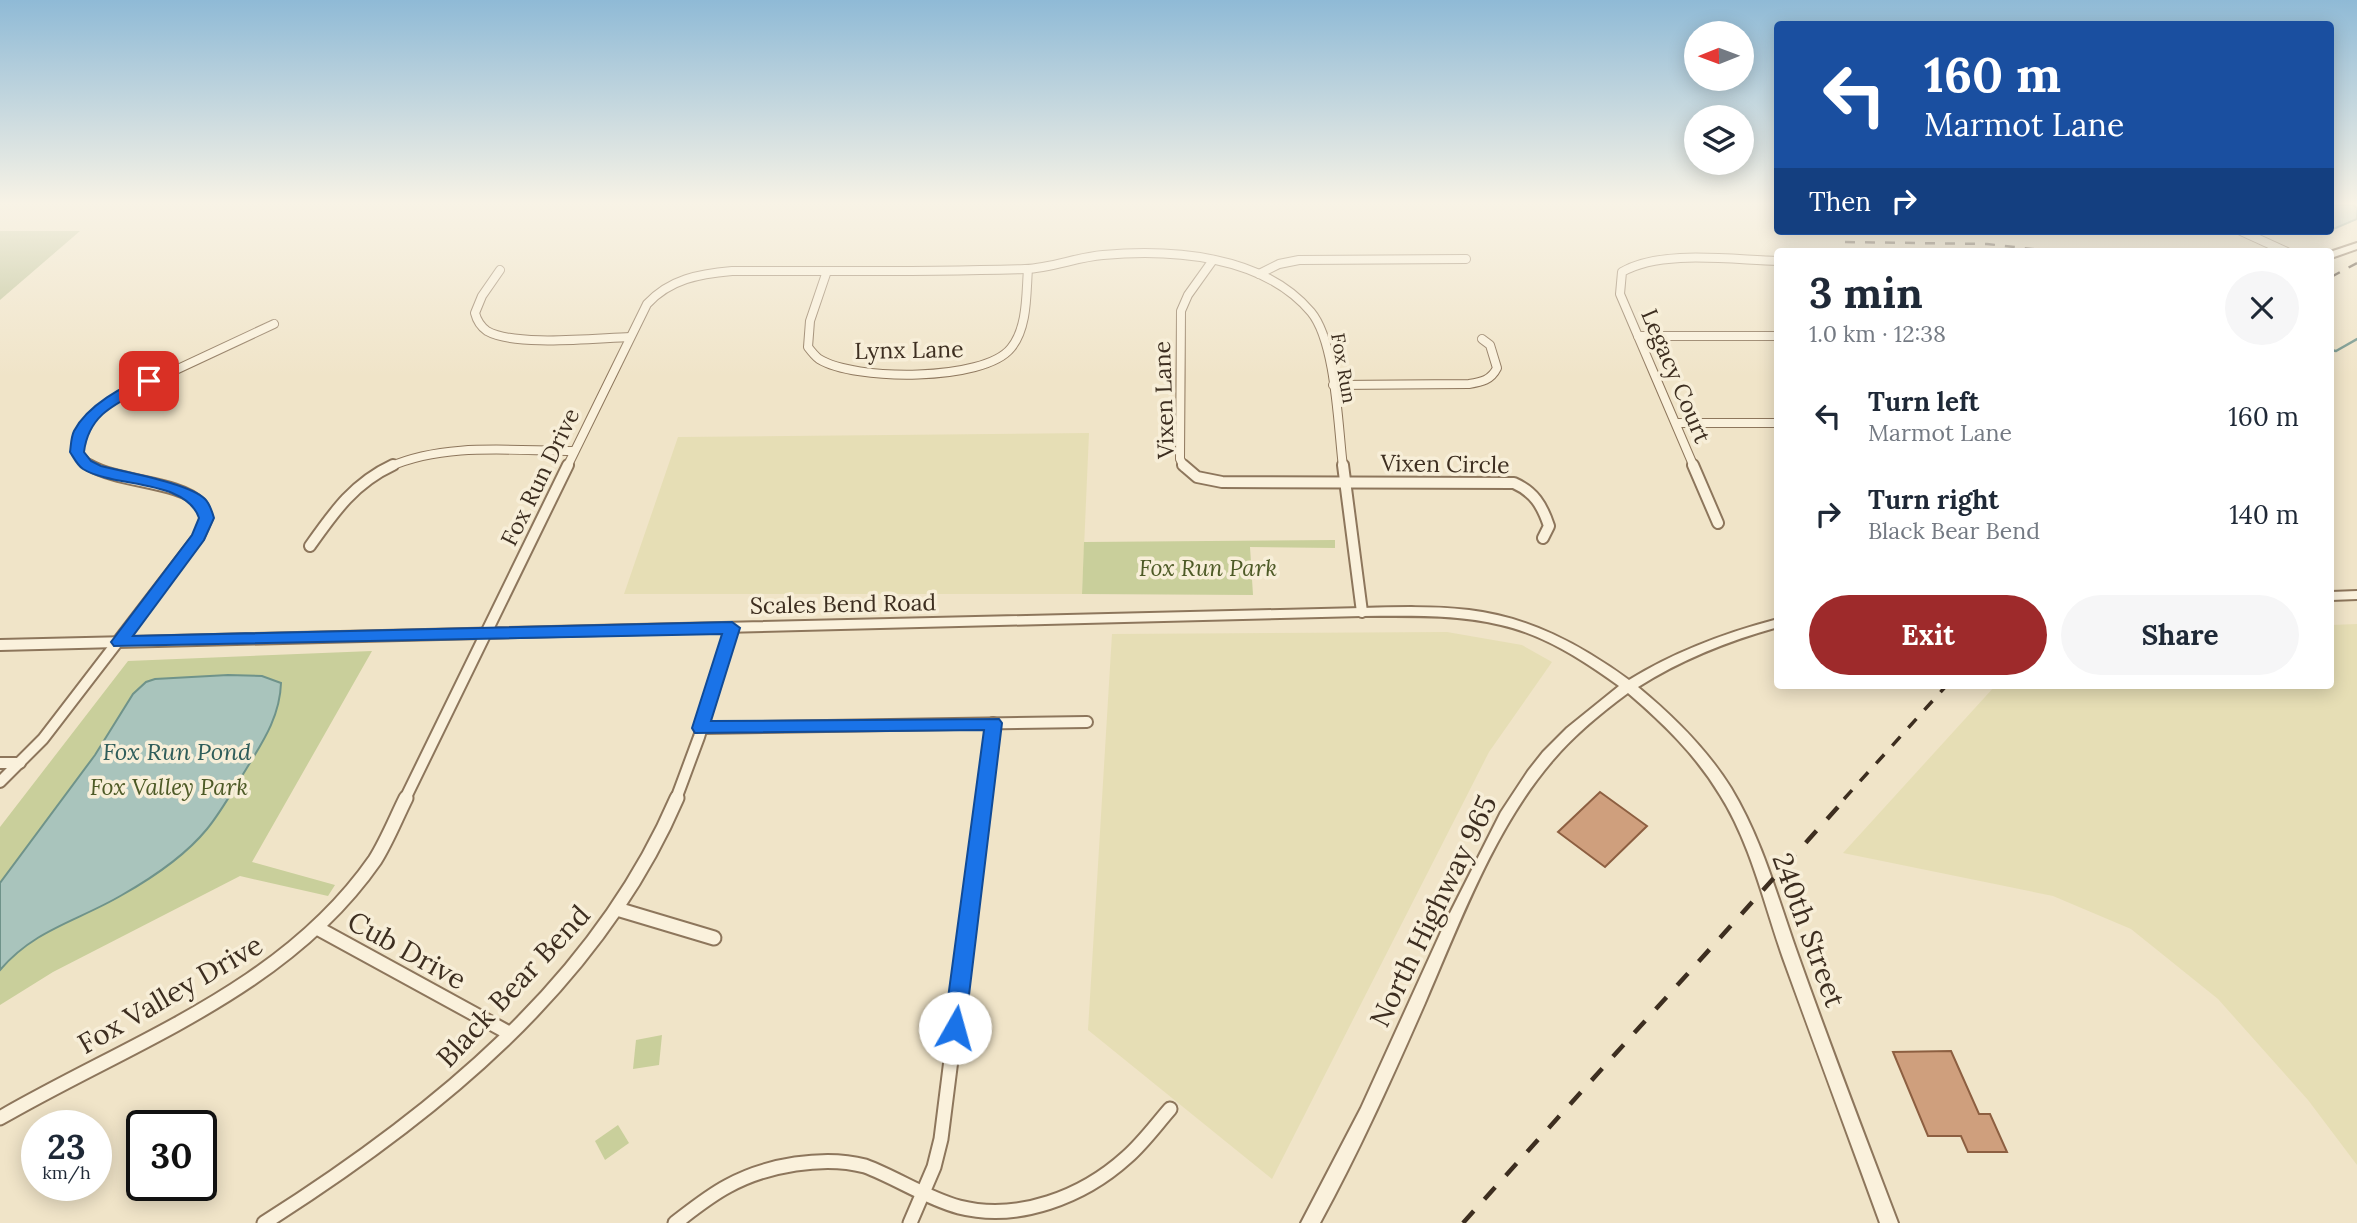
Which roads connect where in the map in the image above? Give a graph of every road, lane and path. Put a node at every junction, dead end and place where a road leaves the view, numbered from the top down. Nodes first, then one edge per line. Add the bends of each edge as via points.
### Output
1 (1072, 262) edge
2 (1212, 262) edge
3 (1220, 262) edge
4 (1289, 262) edge
5 (1650, 262) edge
6 (1028, 269) junction
7 (500, 270) dead end
8 (827, 271) junction
9 (1259, 274) junction
10 (275, 324) dead end
11 (1638, 336) junction
12 (1774, 336) edge
13 (630, 337) junction
14 (1482, 339) dead end
15 (1333, 385) junction
16 (1676, 423) junction
17 (1774, 424) edge
18 (574, 451) junction
19 (1345, 481) junction
20 (1718, 523) dead end
21 (1543, 538) dead end
22 (310, 546) dead end
23 (2357, 595) edge
24 (2334, 596) edge
25 (1362, 612) junction
26 (1774, 624) edge
27 (732, 628) junction
28 (485, 634) junction
29 (120, 642) junction
30 (0, 645) edge
31 (1627, 686) junction
32 (1087, 722) dead end
33 (993, 723) junction
34 (701, 728) junction
35 (0, 763) edge
36 (20, 763) junction
37 (0, 782) edge
38 (617, 909) junction
39 (319, 929) junction
40 (715, 938) dead end
41 (509, 1033) junction
42 (1170, 1109) dead end
43 (0, 1118) edge
44 (923, 1192) junction
45 (264, 1223) edge
46 (675, 1223) edge
47 (910, 1223) edge
48 (1310, 1223) edge
49 (1889, 1223) edge

1 - 6 street, Fox Run
2 - 19 street, Vixen Lane via 1181,311 1183,466 1206,480
3 - 9 street, Fox Run
4 - 9 street
5 - 11 street, Legacy Court via 1622,272 1619,282
6 - 8 street, Fox Run
6 - 8 street, Lynx Lane via 1014,345 990,363 946,372 854,372 817,359 806,340
7 - 13 street via 475,313 479,324 491,332 532,338
8 - 13 street, Fox Run via 712,272 686,278 653,296
9 - 15 street, Fox Run via 1291,292 1318,320 1327,342
10 - 29 street via 120,396 98,411 79,433 77,452 86,464 182,492 194,497 206,511 199,536
11 - 12 street
11 - 16 street, Legacy Court
13 - 18 street, Fox Run Drive
14 - 15 street via 1490,345 1497,368 1486,380
15 - 19 street, Fox Run
16 - 17 street
16 - 20 street, Legacy Court
18 - 22 street via 447,453 392,465 352,490
18 - 28 street, Fox Run Drive
19 - 21 street, Vixen Circle via 1514,483 1541,501 1549,526
19 - 25 street, Fox Run
23 - 24 street
25 - 27 street, Scales Bend Road
25 - 31 street, Scales Bend Road via 1467,613 1506,621 1559,641
26 - 31 street, North Highway 965 via 1701,647
27 - 28 street, Scales Bend Road
27 - 34 street, Black Bear Bend
28 - 29 street, Scales Bend Road
28 - 39 street, Fox Valley Drive via 376,858
29 - 30 street, Scales Bend Road
29 - 36 street
31 - 48 street, North Highway 965 via 1550,753 1506,815 1356,1136
31 - 49 street, 240th Street via 1702,758 1738,815
32 - 33 street
33 - 34 street
33 - 44 street via 941,1139
34 - 38 street, Black Bear Bend via 672,810
35 - 36 street
36 - 37 street
38 - 40 street
38 - 41 street, Black Bear Bend via 572,966
39 - 41 street, Cub Drive
39 - 43 street, Fox Valley Drive via 230,994
41 - 45 street, Black Bear Bend via 410,1123
42 - 44 street via 1127,1157 1053,1202 988,1211 960,1207
44 - 46 street via 849,1161 822,1162 739,1180
44 - 47 street

